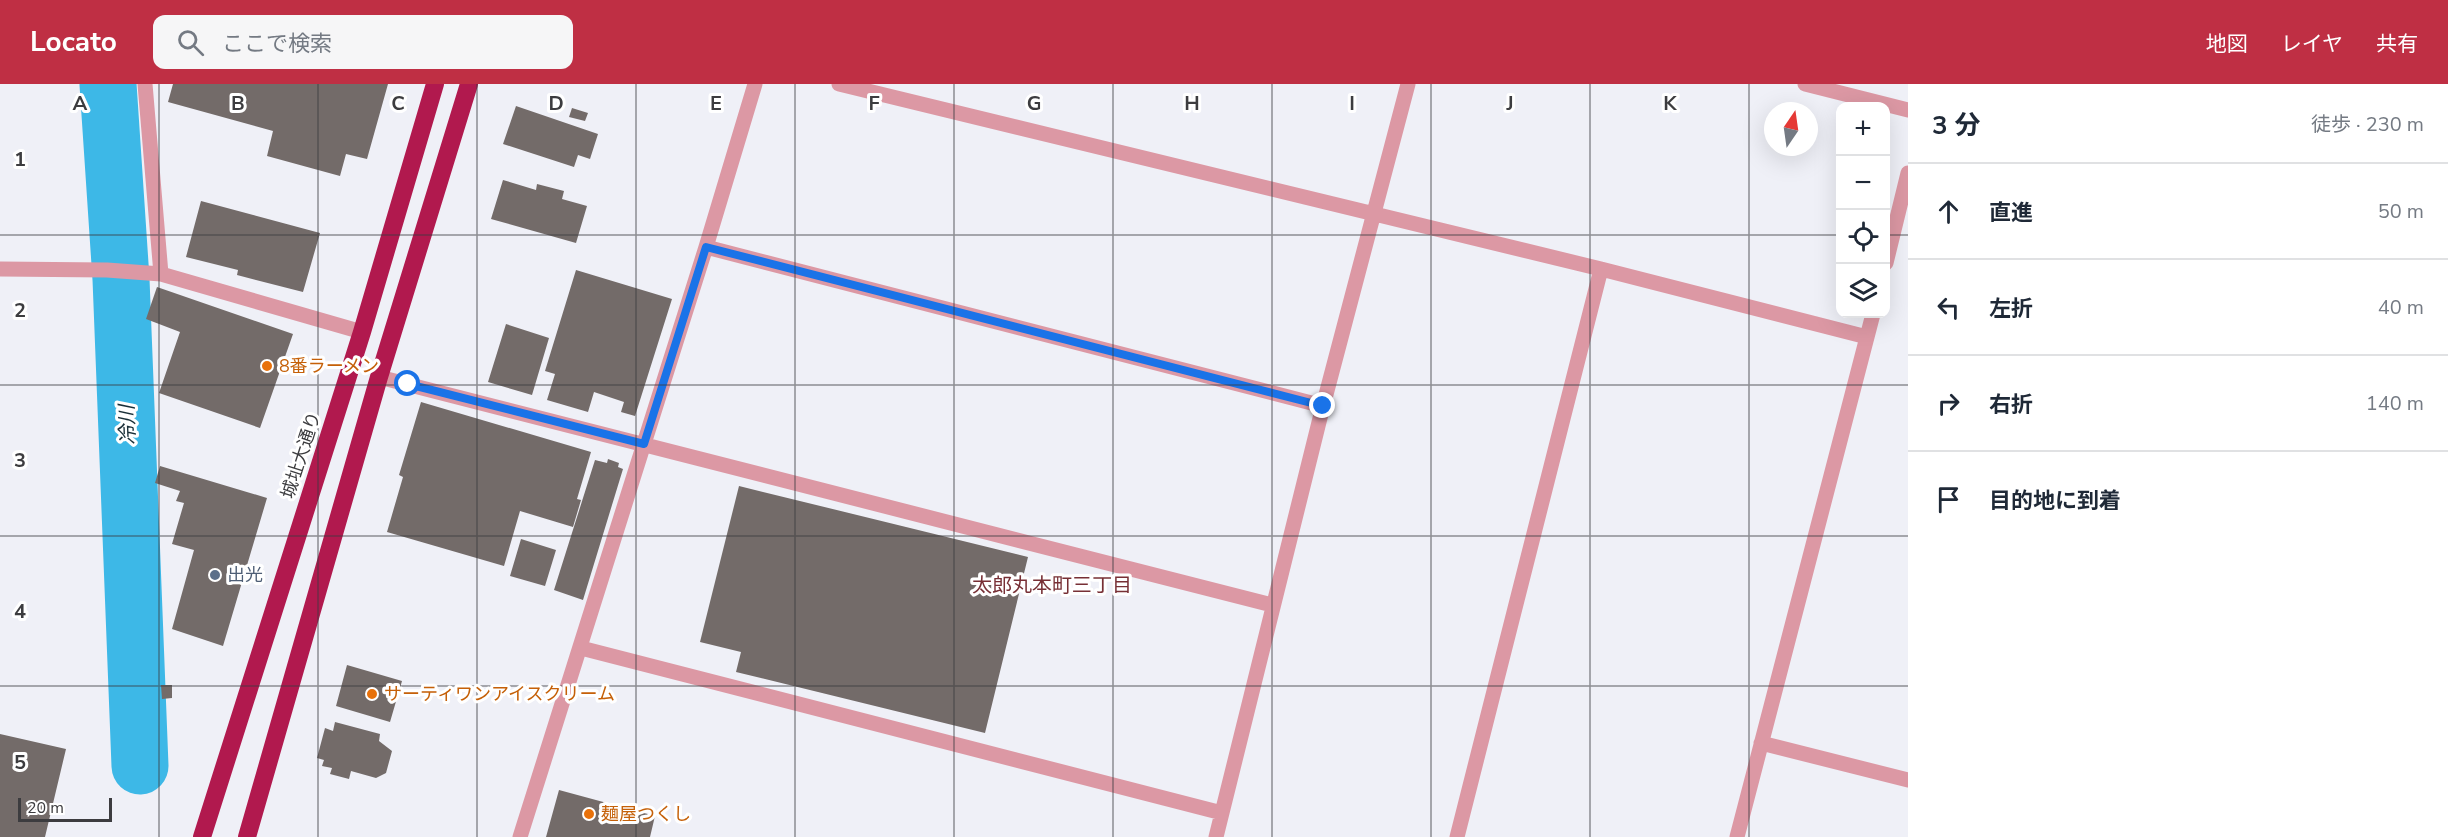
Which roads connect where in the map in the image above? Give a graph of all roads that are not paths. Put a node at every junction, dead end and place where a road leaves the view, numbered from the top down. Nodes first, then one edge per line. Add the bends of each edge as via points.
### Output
1 (144, 84) edge
2 (435, 84) edge
3 (469, 84) edge
4 (755, 84) edge
5 (839, 84) edge
6 (1408, 84) edge
7 (1805, 84) edge
8 (1908, 110) edge
9 (1908, 173) edge
10 (1374, 215) junction
11 (706, 247) junction
12 (1890, 247) edge
13 (0, 269) edge
14 (1600, 269) junction
15 (161, 274) junction
16 (1872, 318) edge
17 (362, 332) junction
18 (1867, 338) junction
19 (379, 377) junction
20 (1323, 406) junction
21 (644, 444) junction
22 (1272, 605) junction
23 (581, 648) junction
24 (1761, 743) junction
25 (1908, 780) edge
26 (1222, 813) junction
27 (202, 837) edge
28 (247, 837) edge
29 (520, 837) edge
30 (1216, 837) edge
31 (1457, 837) edge
32 (1737, 837) edge

1 - 15 street
2 - 17 highway, 城址大通り
3 - 19 highway
4 - 11 street
5 - 10 street
6 - 10 street
7 - 8 street
9 - 12 street
10 - 14 street
10 - 20 street
11 - 20 street
11 - 21 street
13 - 15 street
14 - 18 street
14 - 31 street
15 - 17 street
16 - 18 street
17 - 27 highway, 城址大通り
18 - 24 street
19 - 21 street
19 - 28 highway
20 - 22 street
21 - 22 street
21 - 23 street
22 - 26 street
23 - 26 street
23 - 29 street
24 - 25 street
24 - 32 street
26 - 30 street

